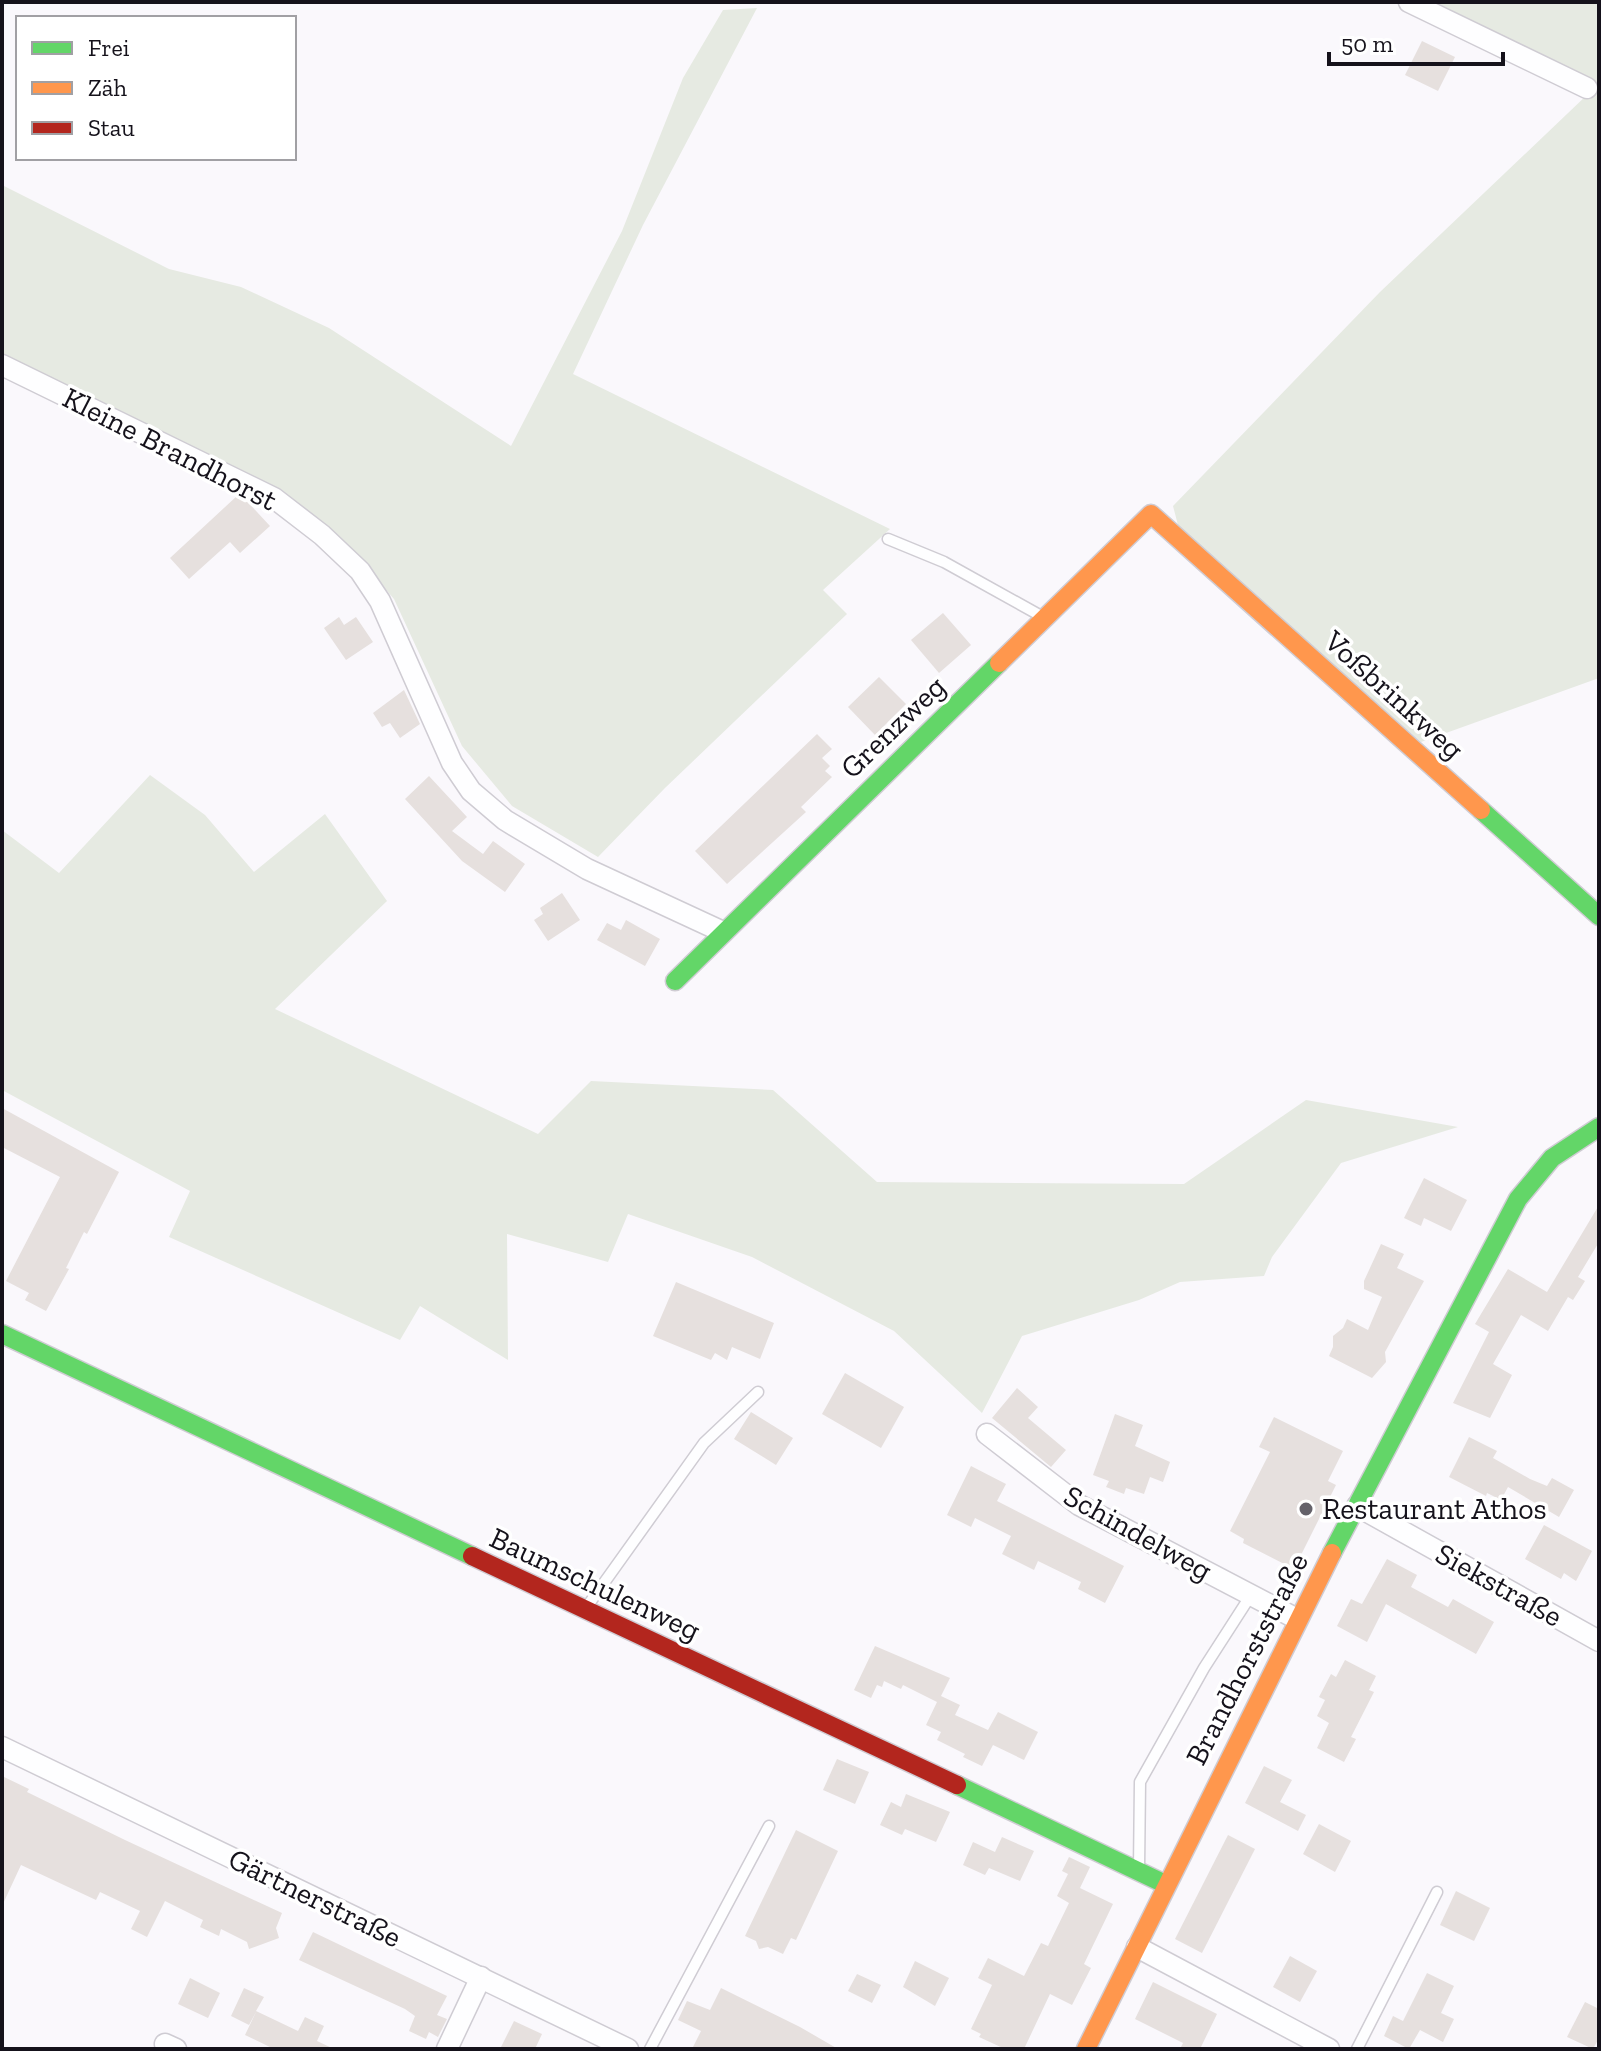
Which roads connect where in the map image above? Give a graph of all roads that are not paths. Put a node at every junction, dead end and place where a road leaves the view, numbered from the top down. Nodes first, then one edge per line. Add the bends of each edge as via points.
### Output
1 (1409, 2) edge
2 (1587, 88) dead end
3 (2, 365) edge
4 (1151, 514) joint
5 (888, 539) dead end
6 (1046, 619) junction
7 (1599, 916) edge
8 (723, 932) junction
9 (675, 981) dead end
10 (1599, 1127) edge
11 (2, 1334) edge
12 (758, 1392) dead end
13 (987, 1434) dead end
14 (1357, 1506) junction
15 (1251, 1595) junction
16 (585, 1610) junction
17 (1297, 1619) junction
18 (1599, 1641) edge
19 (2, 1747) edge
20 (769, 1826) dead end
21 (1139, 1871) junction
22 (1165, 1884) junction
23 (1437, 1892) dead end
24 (1137, 1947) junction
25 (481, 1977) junction
26 (447, 2049) edge
27 (628, 2049) edge
28 (650, 2049) edge
29 (1086, 2049) edge
30 (1329, 2049) edge
31 (1357, 2049) edge

1 - 2 street
3 - 8 street, Kleine Brandhorst via 274,498 322,535 360,571 380,601 452,763 471,791 505,820 587,869
4 - 6 street, Grenzweg
4 - 7 street, Voßbrinkweg
5 - 6 lane via 944,562
6 - 8 street, Grenzweg
8 - 9 street, Grenzweg
10 - 14 street, Brandhorststraße via 1552,1158 1518,1199
11 - 16 street, Baumschulenweg
12 - 16 lane via 704,1443
13 - 15 street, Schindelweg via 1079,1505
14 - 17 street, Brandhorststraße
14 - 18 street, Siekstraße
15 - 17 street, Schindelweg
15 - 21 lane via 1140,1782
16 - 21 street, Baumschulenweg
17 - 22 street, Brandhorststraße
19 - 25 street, Gärtnerstraße
20 - 28 lane
21 - 22 street, Baumschulenweg
22 - 24 street, Brandhorststraße
23 - 31 lane
24 - 29 street, Brandhorststraße
24 - 30 street
25 - 26 street
25 - 27 street, Gärtnerstraße

